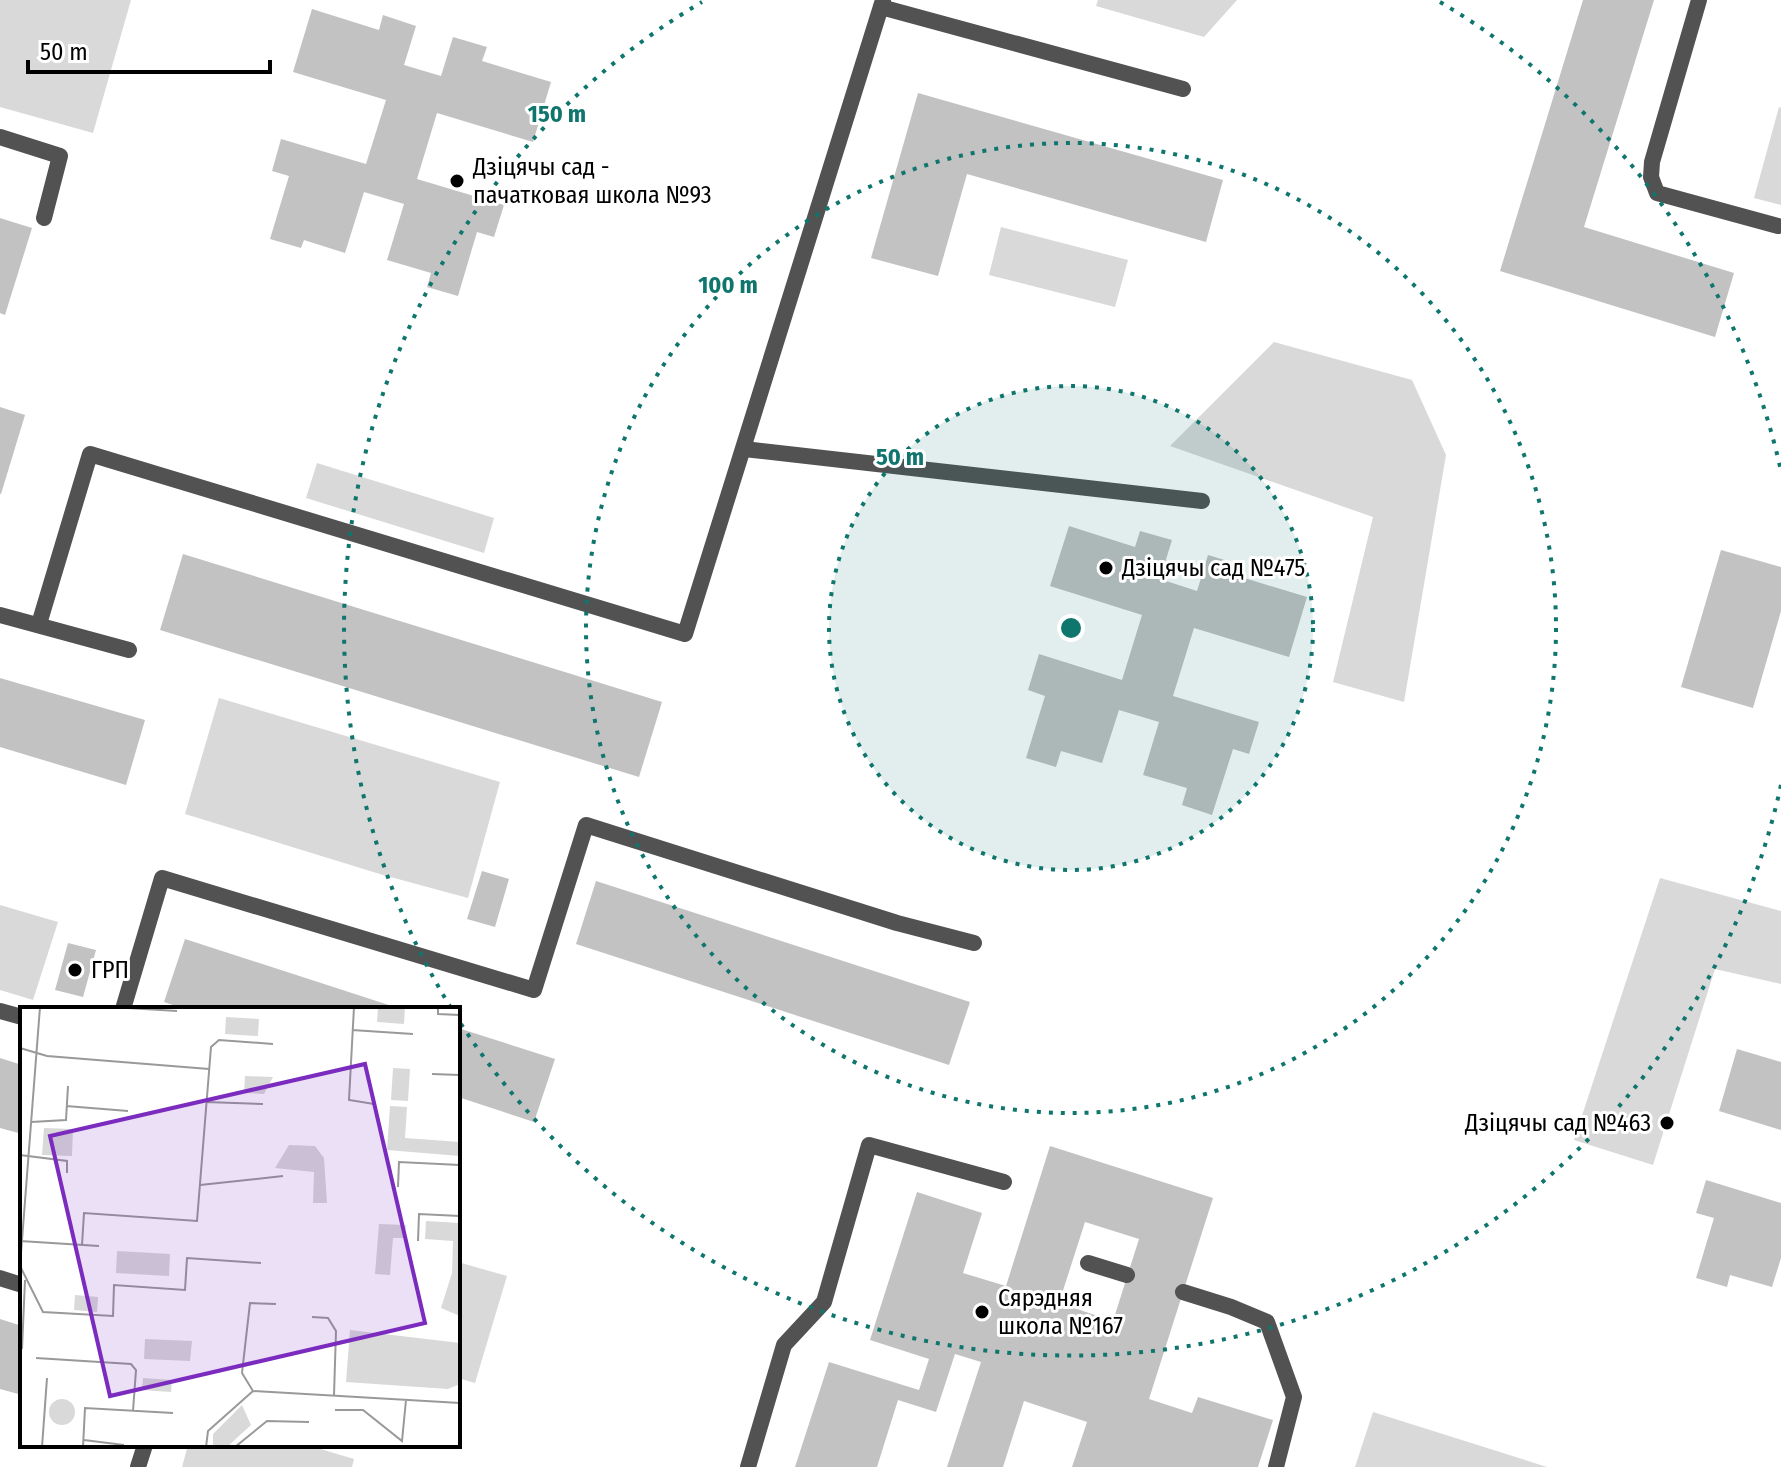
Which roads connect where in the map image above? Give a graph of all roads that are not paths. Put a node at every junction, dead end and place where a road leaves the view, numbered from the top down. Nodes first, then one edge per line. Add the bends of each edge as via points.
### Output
1 (1699, 0) edge
2 (882, 3) edge
3 (1183, 89) dead end
4 (0, 137) edge
5 (44, 218) dead end
6 (1778, 226) dead end
7 (744, 449) junction
8 (1202, 501) dead end
9 (0, 615) edge
10 (39, 624) junction
11 (129, 650) dead end
12 (974, 943) dead end
13 (124, 1007) edge
14 (0, 1011) edge
15 (20, 1016) edge
16 (1004, 1182) dead end
17 (1088, 1263) dead end
18 (1127, 1275) dead end
19 (0, 1278) edge
20 (20, 1284) edge
21 (1183, 1292) dead end
22 (144, 1447) edge
23 (138, 1467) edge
24 (748, 1467) edge
25 (1276, 1467) edge

1 - 6 lane via 1651,177 1657,193
2 - 3 lane
2 - 7 lane
4 - 5 lane via 60,156
7 - 8 lane
7 - 10 lane via 685,634 90,454
9 - 10 lane
10 - 11 lane
12 - 13 lane via 586,825 534,990 162,878
14 - 15 lane
16 - 24 lane via 869,1145 824,1302 784,1345
17 - 18 lane
19 - 20 lane
21 - 25 lane via 1267,1322 1294,1397
22 - 23 lane

